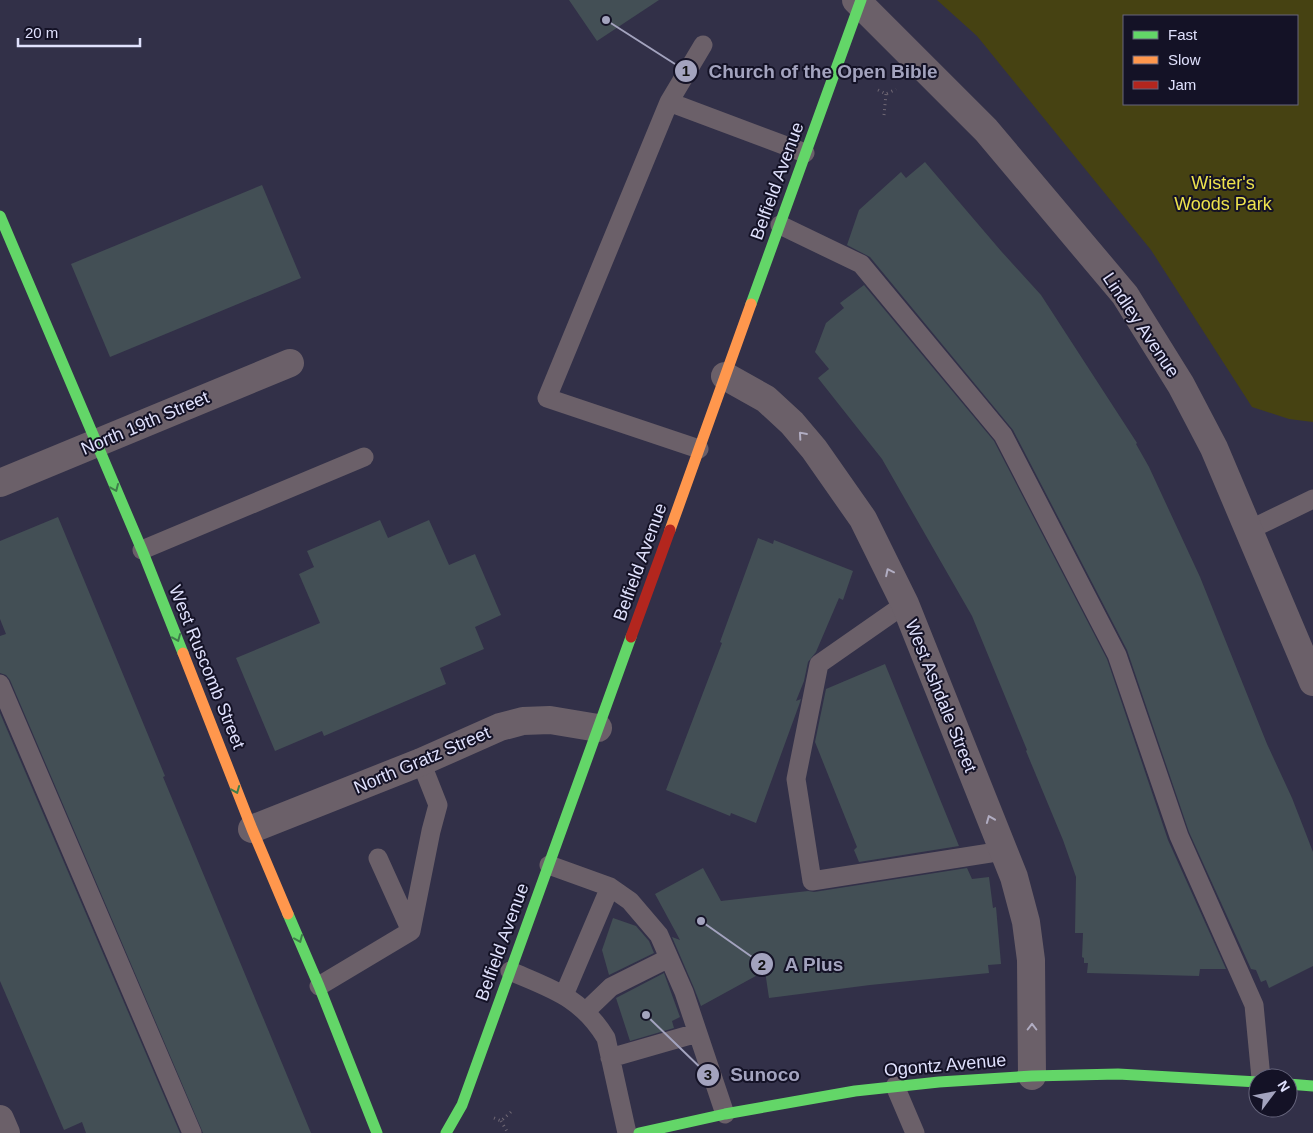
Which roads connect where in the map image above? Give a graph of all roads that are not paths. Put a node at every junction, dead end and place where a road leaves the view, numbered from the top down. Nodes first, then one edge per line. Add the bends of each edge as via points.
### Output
1 (859, 1) edge
2 (703, 45) dead end
3 (669, 102) junction
4 (805, 153) junction
5 (0, 216) edge
6 (780, 225) junction
7 (290, 363) dead end
8 (725, 376) junction
9 (96, 443) junction
10 (699, 449) junction
11 (364, 457) dead end
12 (0, 483) edge
13 (1313, 499) edge
14 (1249, 530) junction
15 (142, 550) junction
16 (905, 604) junction
17 (1313, 682) edge
18 (0, 684) edge
19 (598, 728) junction
20 (421, 762) junction
21 (252, 830) junction
22 (1003, 851) junction
23 (378, 858) dead end
24 (549, 864) junction
25 (610, 887) junction
26 (411, 931) junction
27 (669, 958) junction
28 (510, 971) junction
29 (319, 986) junction
30 (564, 995) junction
31 (586, 1011) junction
32 (697, 1033) junction
33 (610, 1058) junction
34 (1260, 1068) edge
35 (1032, 1076) junction
36 (1248, 1081) edge
37 (1298, 1085) edge
38 (895, 1086) junction
39 (1313, 1086) edge
40 (725, 1114) junction
41 (0, 1119) edge
42 (6, 1133) edge
43 (192, 1133) edge
44 (377, 1133) edge
45 (446, 1133) edge
46 (627, 1133) edge
47 (639, 1133) edge
48 (915, 1133) edge

1 - 4 street, Belfield Avenue
1 - 14 street, Lindley Avenue via 986,130 1125,295 1181,385 1214,448
2 - 3 lane
3 - 4 lane
3 - 10 lane via 547,398
4 - 6 street, Belfield Avenue
5 - 9 street, West Ruscomb Street
6 - 8 street, Belfield Avenue
6 - 34 lane via 861,264 1003,435 1118,655 1179,836 1254,1005
7 - 9 street, North 19th Street
8 - 10 street, Belfield Avenue
16 -> 8 street, West Ashdale Street via 863,519 814,449 766,399
9 - 12 street, North 19th Street
9 -> 15 street, West Ruscomb Street
10 - 19 street, Belfield Avenue
11 - 15 lane
13 - 14 lane
14 - 17 street, Lindley Avenue
15 -> 21 street, West Ruscomb Street
22 -> 16 street, West Ashdale Street
16 - 22 lane via 819,664 796,779 812,881
18 - 43 lane
19 - 20 street, North Gratz Street via 550,720 523,721 500,727
19 - 24 street, Belfield Avenue
20 - 21 street, North Gratz Street
20 - 26 lane via 438,805
21 -> 29 street, West Ruscomb Street
35 -> 22 street, West Ashdale Street via 1031,960 1026,922
23 - 26 lane
24 - 25 lane
24 - 28 street, Belfield Avenue
25 - 27 lane via 630,901 659,935
25 - 30 lane
26 - 29 lane
27 - 31 lane via 611,987
27 - 32 lane
28 - 30 lane
28 - 45 street, Belfield Avenue via 462,1105
29 - 44 street, West Ruscomb Street
30 - 31 lane
31 - 33 lane via 606,1038
32 - 33 lane
32 - 40 lane
33 - 46 lane
35 - 36 street, Ogontz Avenue via 1118,1074
35 - 38 street, Ogontz Avenue
37 - 39 street
38 - 40 street, Ogontz Avenue via 855,1090
38 - 48 lane
40 - 47 street, Ogontz Avenue
41 - 42 street

